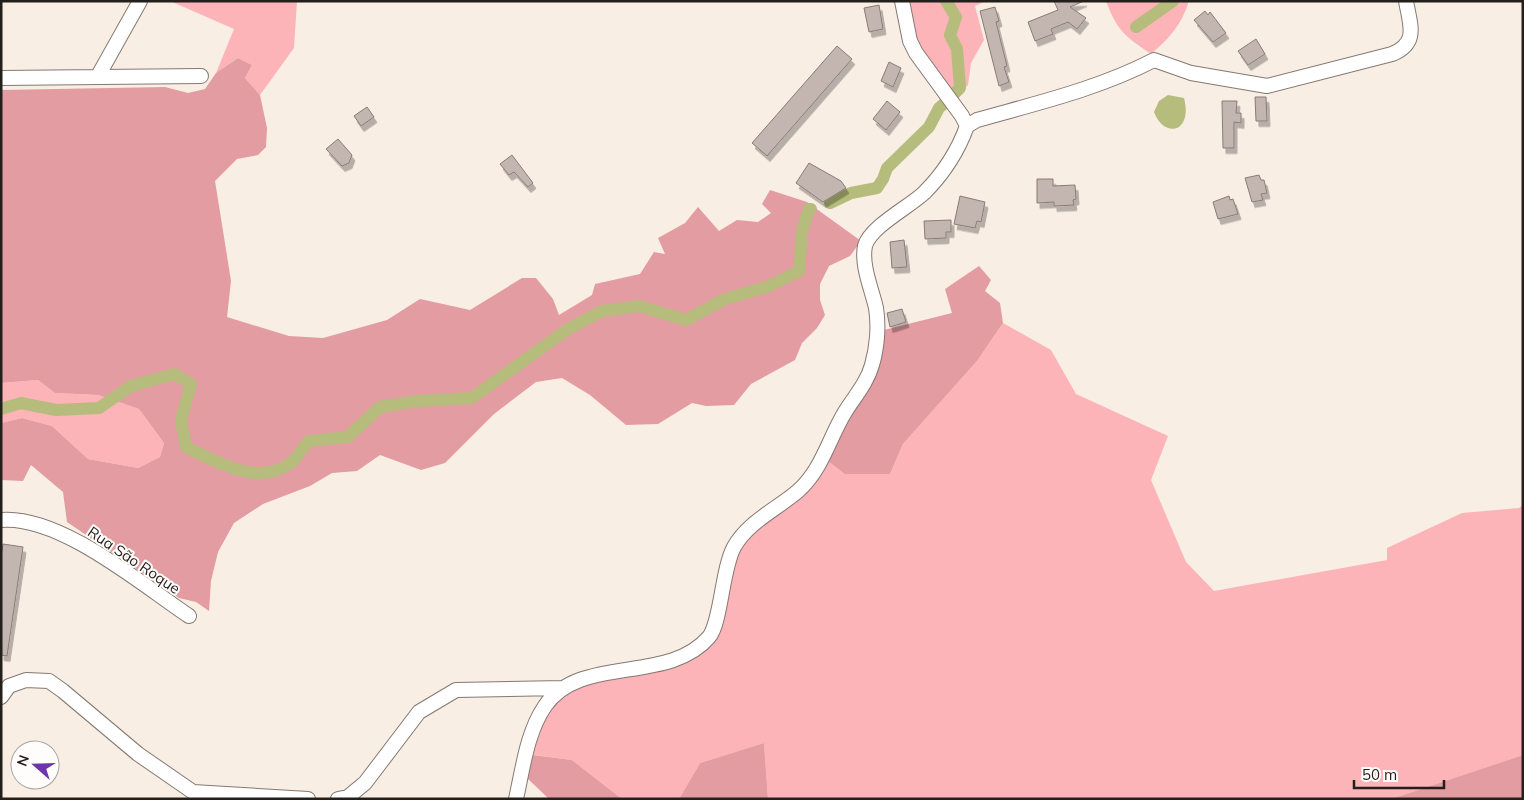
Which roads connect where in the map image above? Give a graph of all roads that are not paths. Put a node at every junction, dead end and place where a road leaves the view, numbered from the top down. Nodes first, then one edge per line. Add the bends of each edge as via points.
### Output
1 (140, 1) edge
2 (902, 1) edge
3 (1406, 1) edge
4 (98, 76) junction
5 (201, 76) dead end
6 (1, 78) edge
7 (967, 126) junction
8 (1, 520) edge
9 (189, 616) dead end
10 (562, 688) junction
11 (1, 697) edge
12 (308, 799) edge
13 (338, 799) edge
14 (516, 799) edge

1 - 4 street
2 - 7 street via 910,41 916,53
3 - 7 street via 1410,41 1404,49 1392,54 1267,86 1191,73 1154,60 1076,92 977,120
4 - 5 street
4 - 6 street
7 - 10 street via 960,147 924,193 870,237 865,247 876,310 872,365 814,474 799,491 747,530 734,547 725,570 711,634 700,646 659,665 585,678
8 - 9 street, Rua São Roque via 43,526 80,541
10 - 13 street via 456,690 419,712 365,783 348,797
10 - 14 street via 546,704 533,728
11 - 12 street via 9,686 26,680 49,682 138,754 193,792

